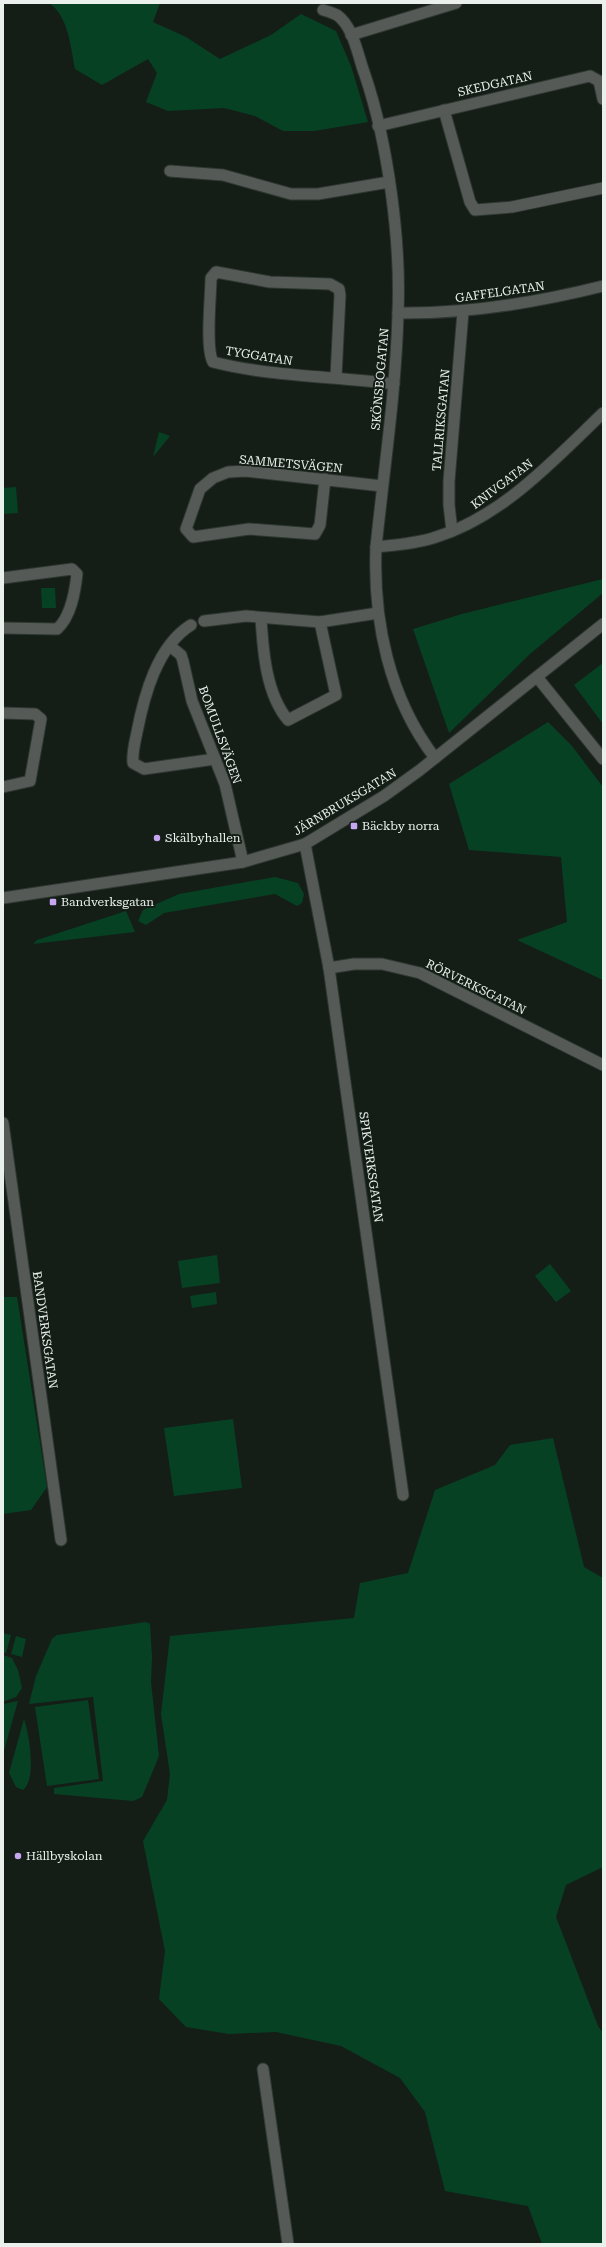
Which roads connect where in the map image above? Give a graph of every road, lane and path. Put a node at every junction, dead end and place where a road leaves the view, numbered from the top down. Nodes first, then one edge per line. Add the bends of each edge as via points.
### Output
1 (456, 3) edge
2 (323, 10) dead end
3 (351, 35) junction
4 (603, 99) edge
5 (444, 110) junction
6 (378, 126) junction
7 (170, 171) dead end
8 (389, 182) junction
9 (603, 188) edge
10 (603, 286) edge
11 (463, 312) junction
12 (398, 313) junction
13 (336, 377) junction
14 (394, 384) junction
15 (603, 414) edge
16 (325, 479) junction
17 (382, 486) junction
18 (452, 531) junction
19 (376, 547) junction
20 (3, 578) edge
21 (378, 613) junction
22 (261, 618) junction
23 (204, 621) dead end
24 (320, 622) junction
25 (603, 624) edge
26 (191, 625) dead end
27 (3, 628) edge
28 (170, 646) junction
29 (537, 677) junction
30 (3, 713) edge
31 (435, 758) junction
32 (215, 759) junction
33 (603, 759) edge
34 (3, 787) edge
35 (305, 844) junction
36 (244, 862) junction
37 (3, 898) edge
38 (329, 968) junction
39 (603, 1065) edge
40 (3, 1123) edge
41 (403, 1495) dead end
42 (61, 1540) dead end
43 (263, 2069) dead end
44 (288, 2244) edge

1 - 3 street
2 - 3 street, SKÖNSBOGATAN via 337,15
3 - 6 street, SKÖNSBOGATAN via 370,90
4 - 5 street, SKEDGATAN via 599,81 590,76
5 - 6 street, SKEDGATAN
5 - 9 street via 470,202 475,210 512,207
6 - 8 street, SKÖNSBOGATAN
7 - 8 street via 223,175 291,194 318,194
8 - 12 street, SKÖNSBOGATAN via 398,264
10 - 11 street, GAFFELGATAN via 530,303
11 - 12 street, GAFFELGATAN
11 - 18 street, TALLRIKSGATAN via 449,481
12 - 14 street, SKÖNSBOGATAN
13 - 13 street, TYGGATAN via 279,374 213,362 210,357 209,331 211,278 218,272 270,282 330,284 339,289
13 - 14 street, TYGGATAN
14 - 17 street, SKÖNSBOGATAN
15 - 18 street, KNIVGATAN via 516,493 476,520
16 - 16 street, SAMMETSVÄGEN via 246,471 228,472 213,478 200,489 186,529 193,537 249,529 315,534 320,526
16 - 17 street, SAMMETSVÄGEN
17 - 19 street, SKÖNSBOGATAN
18 - 19 street, KNIVGATAN via 414,542
19 - 21 street, SKÖNSBOGATAN
20 - 27 street via 72,569 77,574 76,588 64,623 57,629
21 - 24 street
21 - 31 street, SKÖNSBOGATAN via 396,688 415,731
22 - 23 street via 246,616
22 - 24 street
22 - 24 street via 263,649 270,679 276,699 288,720 336,695
25 - 29 street, JÄRNBRUKSGATAN
26 - 28 street via 178,634
28 - 32 street, BOMULLSVÄGEN via 181,655 192,701
28 - 32 street via 155,672 144,700 133,762 144,769
29 - 31 street, JÄRNBRUKSGATAN
29 - 33 street
30 - 34 street via 35,714 41,719 30,781
31 - 35 street, JÄRNBRUKSGATAN via 384,796
32 - 36 street, BOMULLSVÄGEN via 225,784
35 - 36 street, JÄRNBRUKSGATAN
35 - 38 street, SPIKVERKSGATAN
36 - 37 street, JÄRNBRUKSGATAN
38 - 39 street, RÖRVERKSGATAN via 354,964 382,964 420,973
38 - 41 street, SPIKVERKSGATAN
40 - 42 street, BANDVERKSGATAN
43 - 44 street

